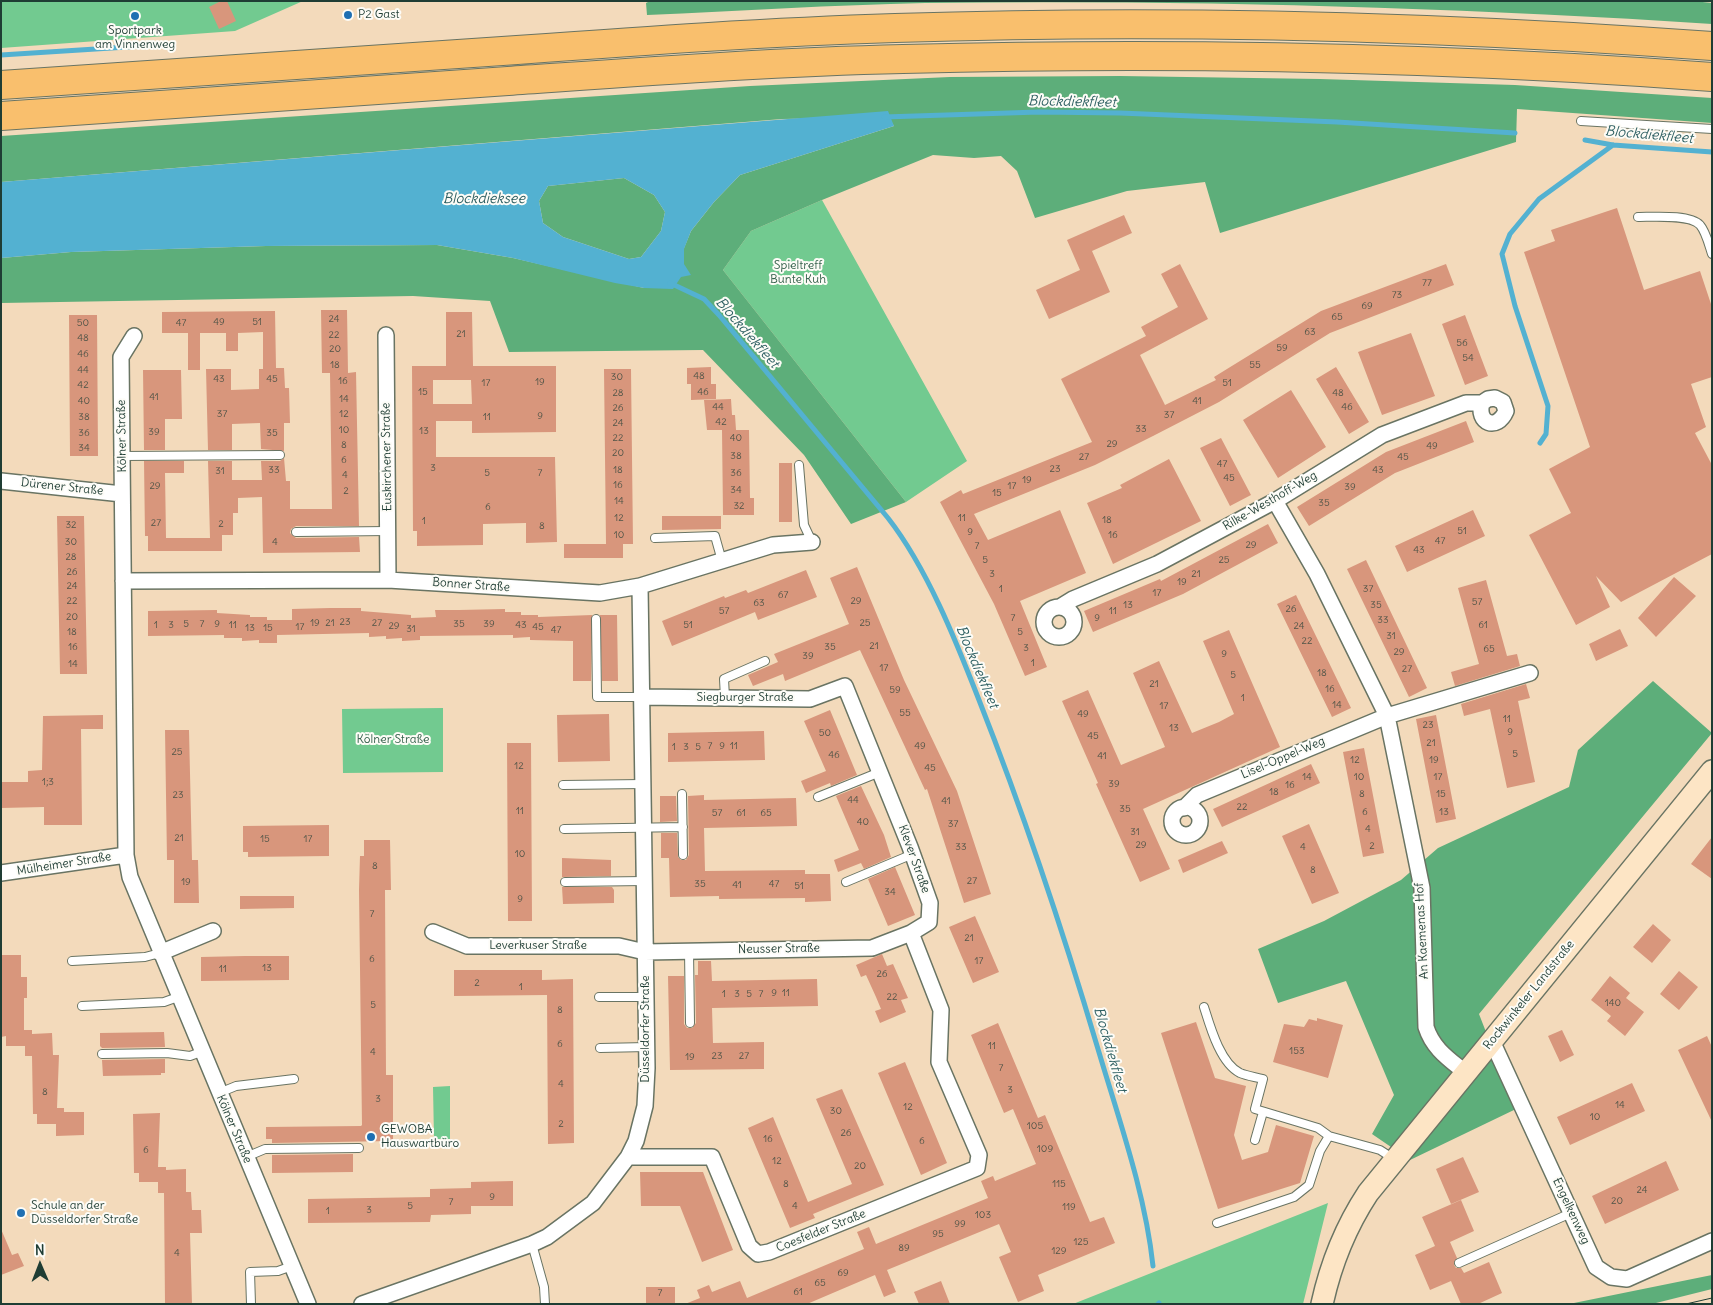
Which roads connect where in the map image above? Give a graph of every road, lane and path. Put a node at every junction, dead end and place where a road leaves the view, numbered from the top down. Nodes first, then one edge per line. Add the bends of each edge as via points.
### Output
1 (1712, 46) edge
2 (1712, 77) edge
3 (1, 85) edge
4 (1, 116) edge
5 (1581, 121) dead end
6 (1712, 129) edge
7 (1638, 217) dead end
8 (1712, 254) edge
9 (386, 335) dead end
10 (134, 336) dead end
11 (1482, 403) dead end
12 (280, 455) dead end
13 (122, 456) junction
14 (799, 465) dead end
15 (1, 481) edge
16 (122, 494) junction
17 (1275, 501) junction
18 (388, 531) junction
19 (296, 532) dead end
20 (655, 538) dead end
21 (812, 542) joint
22 (722, 561) junction
23 (388, 580) junction
24 (123, 581) junction
25 (640, 586) junction
26 (1060, 607) dead end
27 (596, 619) dead end
28 (765, 661) dead end
29 (1530, 672) dead end
30 (845, 686) joint
31 (642, 698) junction
32 (724, 698) junction
33 (1387, 716) junction
34 (1712, 771) edge
35 (880, 772) junction
36 (643, 784) junction
37 (563, 785) dead end
38 (682, 794) dead end
39 (818, 797) dead end
40 (1184, 808) dead end
41 (683, 827) junction
42 (644, 828) junction
43 (564, 829) dead end
44 (913, 854) junction
45 (126, 855) junction
46 (683, 855) dead end
47 (1, 874) edge
48 (645, 881) junction
49 (565, 882) dead end
50 (846, 882) dead end
51 (213, 931) dead end
52 (433, 932) dead end
53 (911, 933) junction
54 (689, 951) junction
55 (646, 952) junction
56 (160, 953) junction
57 (72, 961) dead end
58 (178, 997) junction
59 (600, 997) dead end
60 (646, 997) junction
61 (82, 1006) dead end
62 (1204, 1007) dead end
63 (690, 1023) dead end
64 (1492, 1040) junction
65 (647, 1047) junction
66 (600, 1048) dead end
67 (202, 1052) junction
68 (102, 1054) dead end
69 (1466, 1073) junction
70 (294, 1079) dead end
71 (219, 1093) junction
72 (1263, 1112) junction
73 (1329, 1136) junction
74 (1255, 1140) dead end
75 (359, 1148) dead end
76 (246, 1157) junction
77 (628, 1157) junction
78 (1394, 1159) junction
79 (1571, 1213) junction
80 (1217, 1222) dead end
81 (1712, 1241) edge
82 (532, 1244) junction
83 (1459, 1263) dead end
84 (292, 1266) junction
85 (252, 1304) edge
86 (308, 1304) edge
87 (362, 1304) edge
88 (545, 1304) edge
89 (1322, 1304) edge

1 - 3 highway via 1457,31 1280,25 893,28 676,39
2 - 4 highway via 1470,62 1308,58 1109,55 899,59 680,70
5 - 6 lane
7 - 8 lane via 1687,218 1696,222 1704,232
9 - 18 street, Euskirchener Straße
10 - 13 street, Kölner Straße via 121,357
11 - 17 street, Rilke-Westhoff-Weg via 1466,403 1382,435
12 - 13 lane
13 - 16 street, Kölner Straße
14 - 21 lane via 804,525
15 - 16 street, Dürener Straße
16 - 24 street, Kölner Straße
17 - 26 street, Rilke-Westhoff-Weg via 1157,564
17 - 33 street, An Kaemenas Hof via 1317,574
18 - 19 lane
18 - 23 street, Euskirchener Straße
20 - 22 lane via 715,536
21 - 22 street, Bonner Straße via 773,545
22 - 25 street, Bonner Straße
23 - 24 street, Bonner Straße
23 - 25 street, Bonner Straße via 600,593
24 - 45 street, Kölner Straße
25 - 31 street, Düsseldorfer Straße
27 - 31 lane via 597,697
28 - 32 lane via 724,679
29 - 33 street
30 - 32 street, Siegburger Straße via 810,699
30 - 35 street, Klever Straße
31 - 32 street, Siegburger Straße
31 - 36 street, Düsseldorfer Straße
33 - 40 street, Lisel-Oppel-Weg via 1197,795
33 - 69 street, An Kaemenas Hof via 1422,888 1426,1027 1437,1050
34 - 64 main road, Rockwinkeler Landstraße
35 - 39 lane
35 - 44 street, Klever Straße
36 - 37 lane
36 - 42 street, Düsseldorfer Straße
38 - 41 lane
41 - 42 lane
41 - 46 lane
42 - 43 lane
42 - 48 street, Düsseldorfer Straße
44 - 50 lane
44 - 53 street, Klever Straße via 930,903 929,922
45 - 47 street, Mülheimer Straße
45 - 56 street, Kölner Straße via 130,877
48 - 49 lane
48 - 55 street, Düsseldorfer Straße
51 - 56 street
52 - 55 street, Leverkuser Straße via 467,946 619,946
53 - 54 street, Neusser Straße via 872,948
53 - 77 street, Coesfelder Straße via 941,1010 939,1062 979,1155 977,1168 758,1254 749,1246 712,1157
54 - 55 street, Neusser Straße
54 - 63 lane
55 - 60 street, Düsseldorfer Straße
56 - 57 lane
56 - 58 street, Kölner Straße
58 - 61 lane via 164,1002
58 - 67 street, Kölner Straße
59 - 60 lane
60 - 65 street, Düsseldorfer Straße
62 - 72 lane via 1224,1057 1238,1072 1263,1078 1255,1109
64 - 69 main road, Rockwinkeler Landstraße
64 - 79 street, Engelkenweg
65 - 66 lane
65 - 77 street, Düsseldorfer Straße via 646,1106
67 - 68 lane via 190,1056
67 - 71 street, Kölner Straße
69 - 78 main road, Rockwinkeler Landstraße
70 - 71 lane via 236,1086
71 - 76 street, Kölner Straße
72 - 73 lane via 1318,1128
72 - 74 lane
73 - 78 lane via 1380,1150
73 - 80 lane via 1320,1151 1309,1185 1294,1197
75 - 76 lane via 266,1149
76 - 84 street, Kölner Straße
77 - 82 street, Düsseldorfer Straße via 593,1203
78 - 89 main road, Rockwinkeler Landstraße via 1349,1222 1332,1263
79 - 81 street, Engelkenweg via 1596,1267 1611,1277 1627,1279
79 - 83 lane
82 - 87 street, Düsseldorfer Straße
82 - 88 lane via 544,1286
84 - 85 lane via 278,1271 250,1272
84 - 86 street, Kölner Straße

